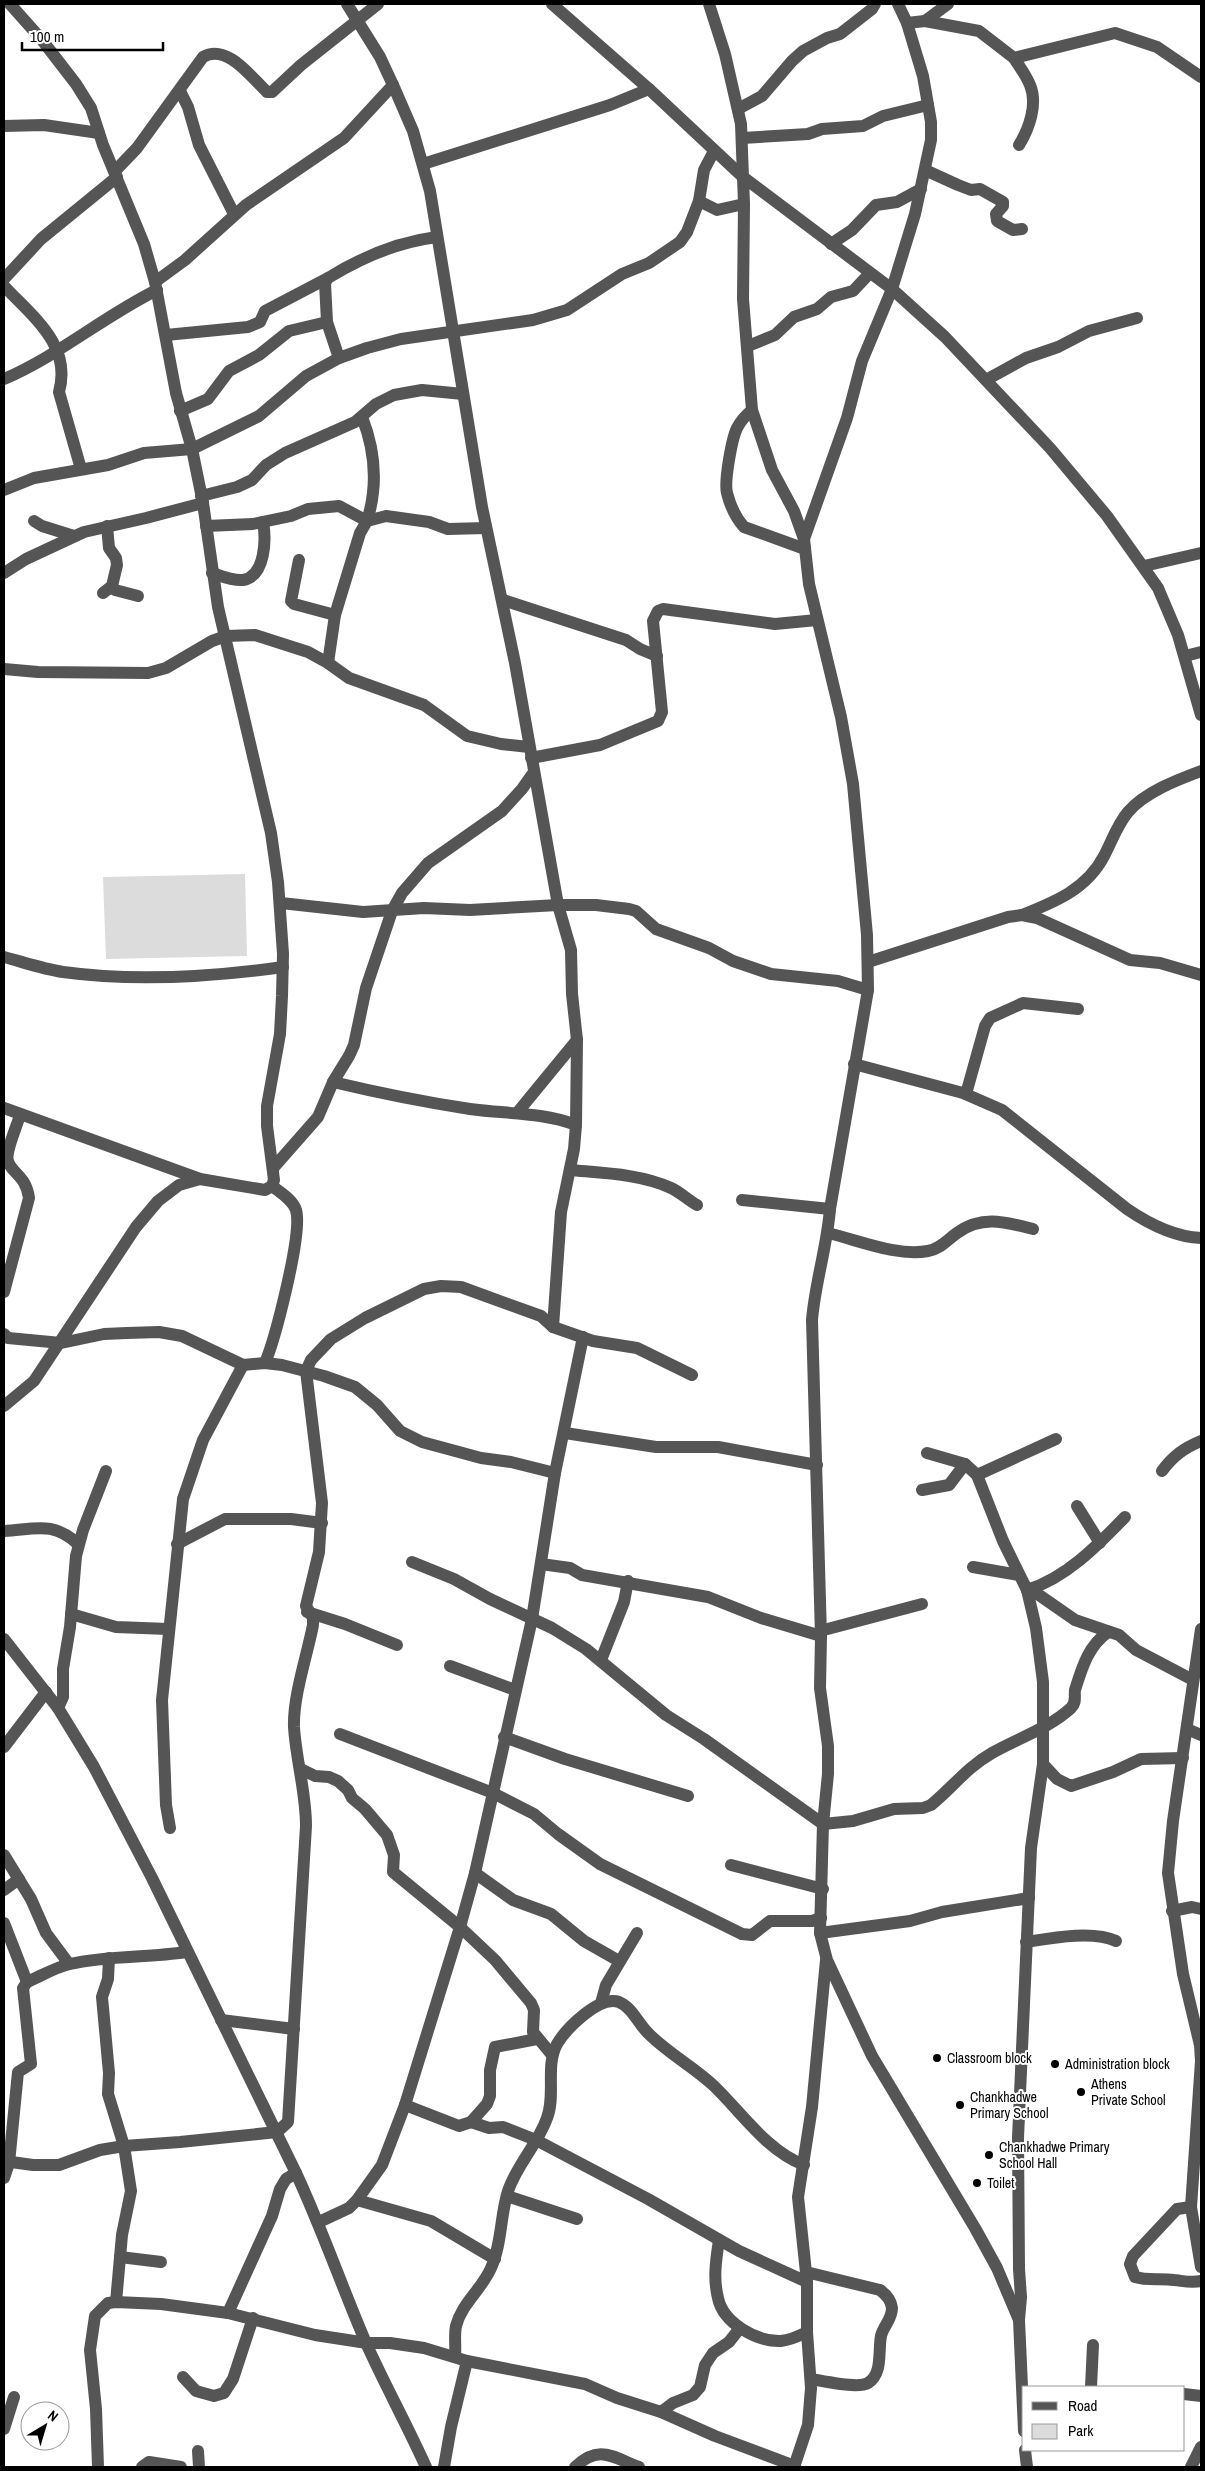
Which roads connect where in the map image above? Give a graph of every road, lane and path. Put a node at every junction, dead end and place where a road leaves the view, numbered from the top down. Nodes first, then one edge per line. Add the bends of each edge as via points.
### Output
1 (10, 4) edge
2 (347, 4) edge
3 (378, 4) edge
4 (709, 4) edge
5 (876, 4) edge
6 (898, 4) edge
7 (948, 4) edge
8 (557, 5) edge
9 (358, 21) junction
10 (925, 22) junction
11 (907, 23) junction
12 (1014, 58) junction
13 (1201, 77) edge
14 (393, 85) junction
15 (649, 89) junction
16 (180, 91) junction
17 (928, 105) junction
18 (738, 109) junction
19 (4, 126) edge
20 (99, 133) junction
21 (742, 138) junction
22 (1019, 145) dead end
23 (714, 151) junction
24 (423, 164) junction
25 (925, 170) junction
26 (116, 174) junction
27 (743, 177) junction
28 (921, 188) junction
29 (699, 201) junction
30 (744, 204) junction
31 (234, 214) junction
32 (1022, 229) dead end
33 (437, 237) junction
34 (831, 244) junction
35 (870, 272) junction
36 (328, 278) junction
37 (4, 279) edge
38 (4, 286) edge
39 (156, 286) junction
40 (892, 289) junction
41 (1138, 318) dead end
42 (327, 322) junction
43 (452, 332) junction
44 (166, 336) junction
45 (748, 346) junction
46 (56, 349) junction
47 (339, 358) junction
48 (4, 379) edge
49 (986, 380) junction
50 (463, 394) junction
51 (180, 410) junction
52 (752, 410) junction
53 (362, 417) junction
54 (192, 449) junction
55 (81, 469) junction
56 (4, 490) edge
57 (202, 499) junction
58 (34, 521) dead end
59 (367, 521) junction
60 (263, 522) junction
61 (107, 526) junction
62 (206, 526) junction
63 (486, 528) junction
64 (74, 536) junction
65 (805, 544) junction
66 (1201, 552) edge
67 (300, 560) dead end
68 (1144, 566) junction
69 (212, 572) junction
70 (4, 573) edge
71 (138, 596) dead end
72 (503, 600) junction
73 (334, 615) junction
74 (817, 620) junction
75 (226, 636) junction
76 (1201, 652) edge
77 (657, 656) junction
78 (1185, 656) junction
79 (328, 663) junction
80 (4, 669) edge
81 (1201, 715) edge
82 (530, 752) junction
83 (1201, 771) edge
84 (534, 772) junction
85 (281, 903) junction
86 (558, 905) junction
87 (392, 911) junction
88 (1022, 915) junction
89 (4, 957) edge
90 (868, 962) junction
91 (283, 968) junction
92 (1201, 975) edge
93 (868, 990) junction
94 (1078, 1009) dead end
95 (578, 1040) junction
96 (854, 1064) junction
97 (333, 1082) junction
98 (966, 1094) junction
99 (4, 1108) edge
100 (517, 1113) junction
101 (20, 1116) junction
102 (576, 1125) junction
103 (274, 1167) junction
104 (570, 1170) junction
105 (200, 1178) junction
106 (272, 1186) junction
107 (742, 1200) dead end
108 (697, 1205) dead end
109 (830, 1209) junction
110 (1033, 1229) dead end
111 (828, 1232) junction
112 (1201, 1238) edge
113 (4, 1292) edge
114 (553, 1327) junction
115 (5, 1336) edge
116 (583, 1336) junction
117 (61, 1343) junction
118 (265, 1363) junction
119 (243, 1365) junction
120 (306, 1371) junction
121 (692, 1375) dead end
122 (4, 1406) edge
123 (565, 1433) junction
124 (1056, 1439) dead end
125 (1201, 1441) edge
126 (927, 1453) dead end
127 (965, 1464) junction
128 (817, 1465) junction
129 (1162, 1470) dead end
130 (106, 1471) dead end
131 (555, 1473) junction
132 (977, 1475) junction
133 (922, 1490) dead end
134 (1077, 1506) dead end
135 (1125, 1517) dead end
136 (322, 1523) junction
137 (4, 1531) edge
138 (1100, 1542) junction
139 (78, 1544) junction
140 (177, 1544) junction
141 (412, 1562) dead end
142 (541, 1564) junction
143 (973, 1567) dead end
144 (1020, 1575) junction
145 (628, 1582) junction
146 (1027, 1590) junction
147 (922, 1604) dead end
148 (307, 1612) junction
149 (71, 1614) junction
150 (532, 1619) junction
151 (168, 1629) junction
152 (1201, 1629) edge
153 (1108, 1632) junction
154 (820, 1634) junction
155 (4, 1639) edge
156 (397, 1646) dead end
157 (601, 1660) junction
158 (450, 1666) dead end
159 (1193, 1680) junction
160 (515, 1690) junction
161 (46, 1692) junction
162 (58, 1708) junction
163 (1042, 1728) junction
164 (1187, 1729) junction
165 (340, 1734) dead end
166 (1201, 1735) edge
167 (504, 1737) junction
168 (4, 1747) edge
169 (1183, 1758) junction
170 (1043, 1764) junction
171 (301, 1769) junction
172 (493, 1793) junction
173 (688, 1796) dead end
174 (824, 1824) junction
175 (170, 1828) dead end
176 (4, 1855) edge
177 (731, 1865) dead end
178 (475, 1874) junction
179 (19, 1879) junction
180 (823, 1889) junction
181 (4, 1890) edge
182 (1029, 1898) junction
183 (1201, 1908) edge
184 (1172, 1910) junction
185 (821, 1918) junction
186 (4, 1923) edge
187 (460, 1927) junction
188 (637, 1933) dead end
189 (820, 1933) junction
190 (1116, 1941) dead end
191 (1026, 1942) junction
192 (186, 1952) junction
193 (109, 1958) junction
194 (826, 1960) junction
195 (619, 1961) junction
196 (69, 1964) junction
197 (28, 1982) junction
198 (601, 2003) junction
199 (221, 2020) junction
200 (294, 2029) junction
201 (537, 2040) junction
202 (552, 2055) junction
203 (405, 2105) junction
204 (472, 2122) junction
205 (277, 2132) junction
206 (536, 2140) junction
207 (124, 2146) junction
208 (6, 2162) edge
209 (804, 2166) junction
210 (296, 2173) junction
211 (4, 2178) edge
212 (507, 2196) junction
213 (357, 2200) junction
214 (1191, 2207) junction
215 (577, 2219) dead end
216 (319, 2222) junction
217 (720, 2240) junction
218 (120, 2257) junction
219 (495, 2259) junction
220 (161, 2262) dead end
221 (1201, 2267) edge
222 (806, 2277) junction
223 (1201, 2281) edge
224 (116, 2302) junction
225 (228, 2313) junction
226 (253, 2318) junction
227 (1019, 2320) junction
228 (740, 2328) junction
229 (807, 2332) junction
230 (366, 2343) junction
231 (1093, 2345) dead end
232 (461, 2359) junction
233 (183, 2377) dead end
234 (811, 2379) junction
235 (1091, 2386) edge
236 (1022, 2387) edge
237 (1185, 2394) edge
238 (1201, 2396) edge
239 (14, 2397) dead end
240 (661, 2412) junction
241 (4, 2429) edge
242 (1201, 2447) edge
243 (198, 2451) dead end
244 (1025, 2451) edge
245 (795, 2466) edge
246 (98, 2467) edge
247 (142, 2467) edge
248 (181, 2467) edge
249 (199, 2467) edge
250 (426, 2467) edge
251 (444, 2467) edge
252 (575, 2467) edge
253 (639, 2467) edge
254 (1027, 2467) edge
255 (1191, 2467) edge

1 - 20 street via 76,84
2 - 9 street
3 - 9 street
4 - 18 street
5 - 18 street via 840,34 803,51 762,96
6 - 11 street
7 - 10 street
8 - 15 street
9 - 14 street
9 - 16 street via 272,92 267,92 221,54 203,57
10 - 11 street
10 - 12 street via 979,31
11 - 17 street
12 - 13 street via 1115,34 1157,47
12 - 22 street via 1031,86 1032,99 1030,126
14 - 24 street
14 - 31 street via 344,138
15 - 23 street
15 - 24 street via 610,105
16 - 26 street
16 - 31 street via 199,145
17 - 21 street via 884,116 863,126 808,134
17 - 25 street via 930,140
18 - 21 street
19 - 20 street via 72,127
20 - 26 street
21 - 27 street
23 - 27 street
23 - 29 street via 704,170
24 - 33 street
25 - 28 street
25 - 32 street via 971,190 980,189 992,195 1003,202 996,214 997,220 1014,230
26 - 37 street via 41,239
26 - 39 street via 144,244
27 - 30 street
27 - 34 street
28 - 34 street via 897,202 876,205 852,230
28 - 40 street
29 - 30 street via 717,210
29 - 43 street via 680,242 649,263 622,274 574,306 556,315 533,320
30 - 45 street via 742,277
31 - 39 street
33 - 36 street via 417,239 369,255
33 - 43 street
34 - 35 street
35 - 40 street
35 - 45 street via 853,291 831,297 816,309 794,317 775,335
36 - 42 street
36 - 44 street via 265,311 260,322 248,327
38 - 46 street via 41,323
39 - 44 street
39 - 46 street via 98,326
40 - 49 street
40 - 65 street via 862,361 847,418
41 - 49 street via 1089,331 1026,358
42 - 47 street
42 - 51 street via 289,331 259,355 229,371 208,399
43 - 47 street via 386,342
43 - 50 street
44 - 51 street
45 - 52 street
46 - 48 street
46 - 55 street via 63,380 59,392
47 - 54 street via 306,376 248,422
49 - 68 street via 1050,448
50 - 53 street via 422,390 394,395 376,404
50 - 63 street
51 - 54 street
52 - 65 street via 772,470 794,511
52 - 65 street via 736,428 726,491 744,527
53 - 57 street via 285,453 266,465 252,480
53 - 59 street via 374,461 372,500
54 - 55 street via 144,453 108,465
54 - 57 street
55 - 56 street via 34,478
57 - 61 street via 146,518
57 - 62 street
58 - 64 street
59 - 60 street via 339,506 308,508 291,516
59 - 63 street via 386,516 430,522 448,529
59 - 73 street via 360,533
60 - 62 street
60 - 69 street via 264,550 262,560 253,573 240,580
61 - 64 street
61 - 71 street via 109,548 116,558 107,589
62 - 69 street
63 - 72 street
64 - 70 street
65 - 74 street
66 - 68 street
67 - 73 street via 291,601
68 - 78 street via 1169,611
69 - 75 street
72 - 77 street via 626,640
72 - 82 street
73 - 79 street
74 - 77 street via 775,624 663,608 653,621
74 - 90 street via 841,717 853,784
75 - 79 street via 264,637 308,652
75 - 80 street via 166,668 148,673
75 - 85 street via 270,833
76 - 78 street
77 - 82 street via 662,712 658,721 600,745
78 - 81 street
79 - 82 street via 349,678 424,705 467,736
82 - 84 street
83 - 88 street via 1146,797 1129,810 1118,825 1104,858 1075,891
84 - 86 street
84 - 87 street via 502,811 428,863 402,893
85 - 87 street via 363,912
85 - 91 street
86 - 87 street
86 - 93 street via 629,909 636,911 656,929 771,974 838,981
86 - 95 street via 571,950
87 - 97 street via 362,1000 354,1044
88 - 90 street
88 - 92 street via 1038,918 1130,960 1160,963
89 - 91 street via 62,971 124,977 231,974
90 - 93 street
91 - 103 street via 280,1034 267,1106 267,1139
93 - 96 street
94 - 98 street via 1023,1003 990,1018
95 - 100 street
95 - 102 street
96 - 98 street
96 - 109 street
97 - 100 street via 418,1101
97 - 103 street via 318,1117
98 - 112 street via 1010,1116 1147,1223
99 - 101 street
100 - 102 street via 549,1116
101 - 105 street
101 - 113 street via 8,1163 26,1183 29,1198
102 - 104 street
103 - 106 street
104 - 108 street via 659,1184 672,1188
104 - 114 street via 561,1212
105 - 106 street via 265,1190
105 - 117 street via 179,1185 158,1201 136,1227
106 - 118 street via 293,1204 297,1219 282,1309
107 - 109 street
109 - 111 street
110 - 111 street via 983,1220 958,1232 937,1249 914,1254
111 - 128 street via 814,1294 812,1320
114 - 116 street
114 - 120 street via 541,1316 482,1293 434,1287 406,1296 332,1339 311,1360
115 - 117 street
116 - 121 street via 637,1348
116 - 123 street
117 - 119 street via 104,1334 171,1334 182,1336
117 - 122 street via 34,1381
118 - 119 street
118 - 120 street
119 - 140 street via 197,1458 183,1499
120 - 131 street via 355,1387 377,1405 400,1431 422,1442
120 - 136 street via 320,1477
123 - 128 street via 656,1447 718,1447
123 - 131 street
124 - 132 street
125 - 129 street via 1172,1457
126 - 127 street
127 - 132 street
127 - 133 street via 949,1485
128 - 154 street
130 - 139 street
131 - 142 street
132 - 144 street
134 - 138 street
135 - 138 street
136 - 140 street via 225,1518
136 - 148 street via 319,1552 306,1599
137 - 139 street via 53,1528 62,1530
138 - 146 street via 1057,1577
139 - 149 street
140 - 151 street
141 - 150 street via 454,1579
142 - 145 street via 570,1568 582,1576
142 - 150 street
143 - 144 street
144 - 146 street
145 - 154 street via 708,1597 761,1618
145 - 157 street via 624,1602
146 - 153 street via 1075,1620
146 - 163 street via 1042,1663
147 - 154 street
148 - 156 street
148 - 171 street via 313,1618 313,1625 294,1711
149 - 151 street via 116,1627
149 - 162 street via 63,1669 64,1697
150 - 157 street
150 - 160 street
151 - 175 street via 162,1700 166,1805
152 - 159 street
153 - 159 street via 1119,1635 1136,1650
153 - 163 street via 1088,1652 1074,1693 1074,1704
154 - 174 street via 820,1688 828,1774
155 - 161 street
157 - 174 street via 666,1715
158 - 160 street
159 - 164 street
160 - 167 street
161 - 162 street
161 - 168 street
162 - 192 street via 94,1767 152,1878
163 - 170 street
163 - 174 street via 971,1766 926,1808 894,1809 853,1821
164 - 166 street
164 - 169 street
165 - 172 street
167 - 172 street
167 - 173 street
169 - 170 street via 1141,1758 1113,1772 1071,1786
169 - 184 street via 1169,1851
170 - 182 street via 1031,1848
171 - 187 street via 315,1776 329,1777 348,1790 386,1835 394,1855 393,1872
171 - 200 street via 306,1835
172 - 178 street
172 - 185 street via 534,1814 600,1864 742,1934 752,1935 774,1920 812,1921
174 - 180 street
176 - 179 street
177 - 180 street
178 - 187 street
178 - 195 street via 513,1900 551,1914 584,1940
179 - 181 street
179 - 196 street via 32,1899 46,1934
180 - 185 street
182 - 189 street via 942,1912 910,1921
182 - 191 street
183 - 184 street
184 - 214 street via 1182,1974 1200,2045
185 - 189 street
186 - 197 street
187 - 201 street via 495,1960 531,2004 534,2010 532,2032
187 - 203 street
188 - 195 street
189 - 194 street
190 - 191 street via 1100,1936
191 - 227 street via 1018,2138 1022,2297
192 - 193 street
192 - 199 street
193 - 196 street
193 - 207 street via 108,1979 102,1997 108,2094
194 - 209 street
194 - 227 street via 872,2056 997,2268
195 - 198 street
196 - 197 street
197 - 208 street via 23,1988 31,2064 18,2072
198 - 202 street via 577,2020
198 - 209 street via 618,2002 626,2007 649,2034 713,2086 774,2147
199 - 200 street
199 - 205 street
200 - 205 street via 288,2122
201 - 202 street
201 - 204 street via 495,2047 488,2104
202 - 206 street via 551,2107
203 - 204 street via 459,2126
203 - 213 street via 382,2165
204 - 206 street via 489,2128 503,2126
205 - 207 street
205 - 210 street
206 - 212 street
206 - 217 street via 648,2198
207 - 208 street via 100,2150 59,2165
207 - 218 street via 131,2191
208 - 211 street
209 - 222 street via 798,2196
210 - 216 street
210 - 225 street via 286,2179 280,2189 272,2216
212 - 215 street
212 - 219 street
213 - 216 street
213 - 219 street via 431,2221
214 - 221 street
214 - 223 street via 1177,2209 1133,2256 1130,2264 1135,2277 1143,2280
216 - 230 street
217 - 222 street
217 - 228 street via 715,2266 718,2300
218 - 220 street
218 - 224 street
219 - 232 street via 486,2279 459,2317 456,2328
222 - 229 street
222 - 234 street via 880,2290 887,2294 892,2308 881,2336 878,2368 868,2383 860,2385
224 - 225 street
224 - 246 street via 108,2303 95,2316 90,2350
225 - 226 street
226 - 230 street via 315,2335
226 - 233 street via 233,2379 224,2393 214,2396 196,2391
227 - 236 street
228 - 229 street via 780,2341
228 - 240 street via 729,2342 713,2353 700,2387 693,2395
229 - 234 street
230 - 232 street via 390,2343
230 - 250 street
231 - 235 street
232 - 240 street via 585,2384
232 - 251 street
234 - 245 street via 808,2425
237 - 238 street
239 - 241 street
240 - 245 street
242 - 255 street
243 - 249 street
244 - 254 street
247 - 248 street via 149,2462
252 - 253 street via 586,2457 600,2453

